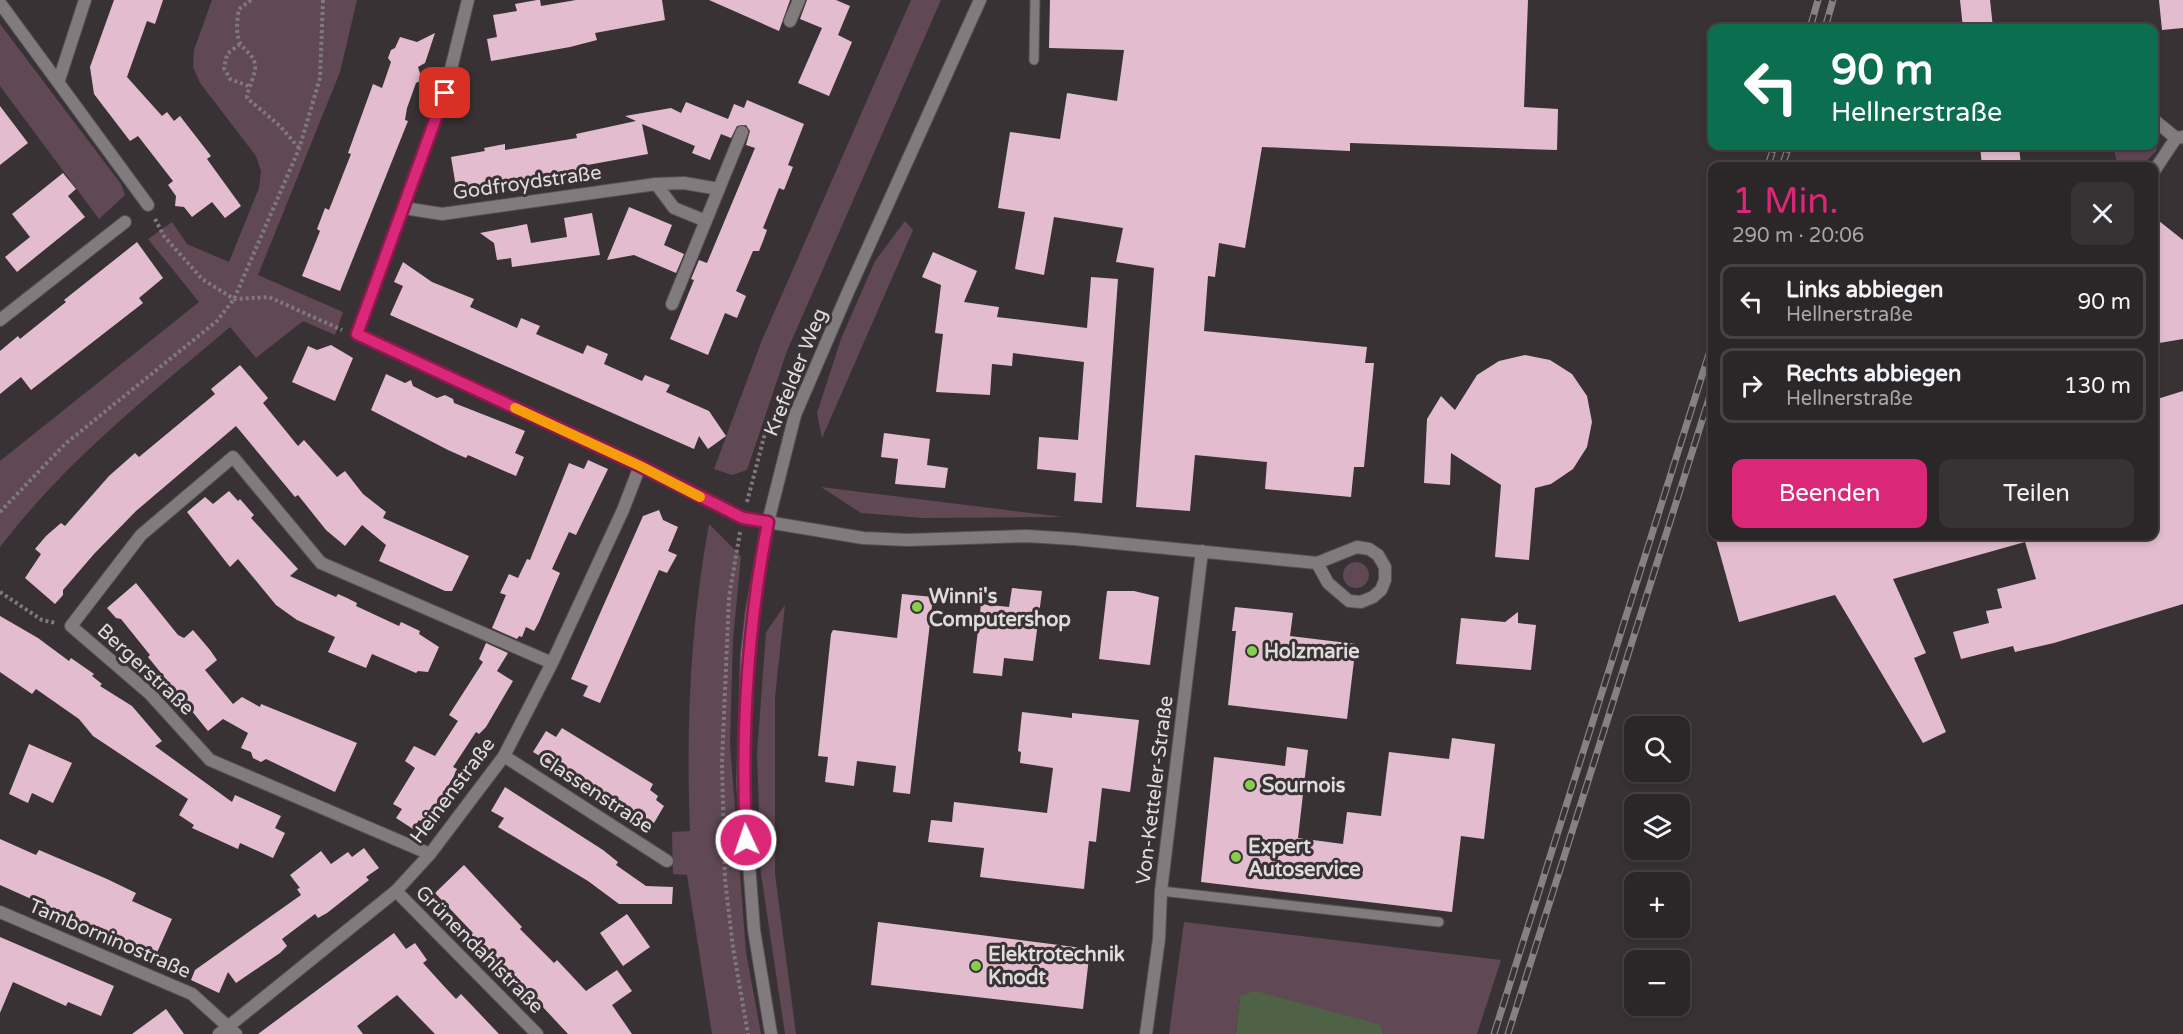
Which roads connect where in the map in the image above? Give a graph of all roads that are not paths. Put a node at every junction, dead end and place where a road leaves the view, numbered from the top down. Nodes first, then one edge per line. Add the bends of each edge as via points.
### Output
1 (85, 0) edge
2 (468, 0) edge
3 (799, 0) edge
4 (980, 0) edge
5 (1035, 0) edge
6 (0, 3) edge
7 (790, 21) dead end
8 (1034, 60) dead end
9 (59, 81) junction
10 (2158, 123) edge
11 (742, 132) dead end
12 (2180, 137) edge
13 (2158, 166) edge
14 (656, 184) junction
15 (719, 189) junction
16 (148, 205) road end
17 (404, 208) junction
18 (706, 221) junction
19 (125, 222) dead end
20 (672, 304) dead end
21 (0, 320) edge
22 (640, 466) junction
23 (768, 522) junction
24 (1202, 551) junction
25 (1317, 563) junction
26 (552, 663) junction
27 (504, 756) junction
28 (430, 854) junction
29 (667, 861) dead end
30 (396, 891) junction
31 (1161, 891) junction
32 (0, 912) edge
33 (1439, 922) dead end
34 (233, 1030) edge
35 (219, 1034) edge
36 (537, 1034) edge
37 (771, 1034) edge
38 (1146, 1034) edge

1 - 9 street
2 - 17 street via 445,93
3 - 7 street
4 - 23 street, Krefelder Weg via 795,415
5 - 8 lane
6 - 9 street
9 - 16 street
10 - 12 street
11 - 15 street
12 - 13 street
14 - 15 street, Godfroydstraße via 684,183
14 - 17 street, Godfroydstraße via 442,214
14 - 18 street via 674,207
15 - 18 street
17 - 22 street via 357,334
18 - 20 street
19 - 21 street
22 - 23 street via 743,518
22 - 26 street, Heinenstraße
23 - 24 street via 882,539 1028,536
23 - 37 street, Krefelder Weg via 747,655 743,783 754,930
24 - 25 street
24 - 31 street, Von-Ketteler-Straße
25 - 25 street via 1328,583 1349,601 1373,597 1385,580 1385,567 1369,549 1345,550
26 - 27 street, Heinenstraße
26 - 28 street, Bergerstraße via 321,563 232,457 141,535 71,626 150,694 210,760
27 - 28 street, Heinenstraße
27 - 29 street, Classenstraße
28 - 30 street, Heinenstraße
30 - 34 street, Heinenstraße
30 - 36 street, Grünendahlstraße
31 - 33 lane
31 - 38 street, Von-Ketteler-Straße via 1160,939
32 - 34 street, Tamborninostraße via 192,994
34 - 35 street, Heinenstraße

